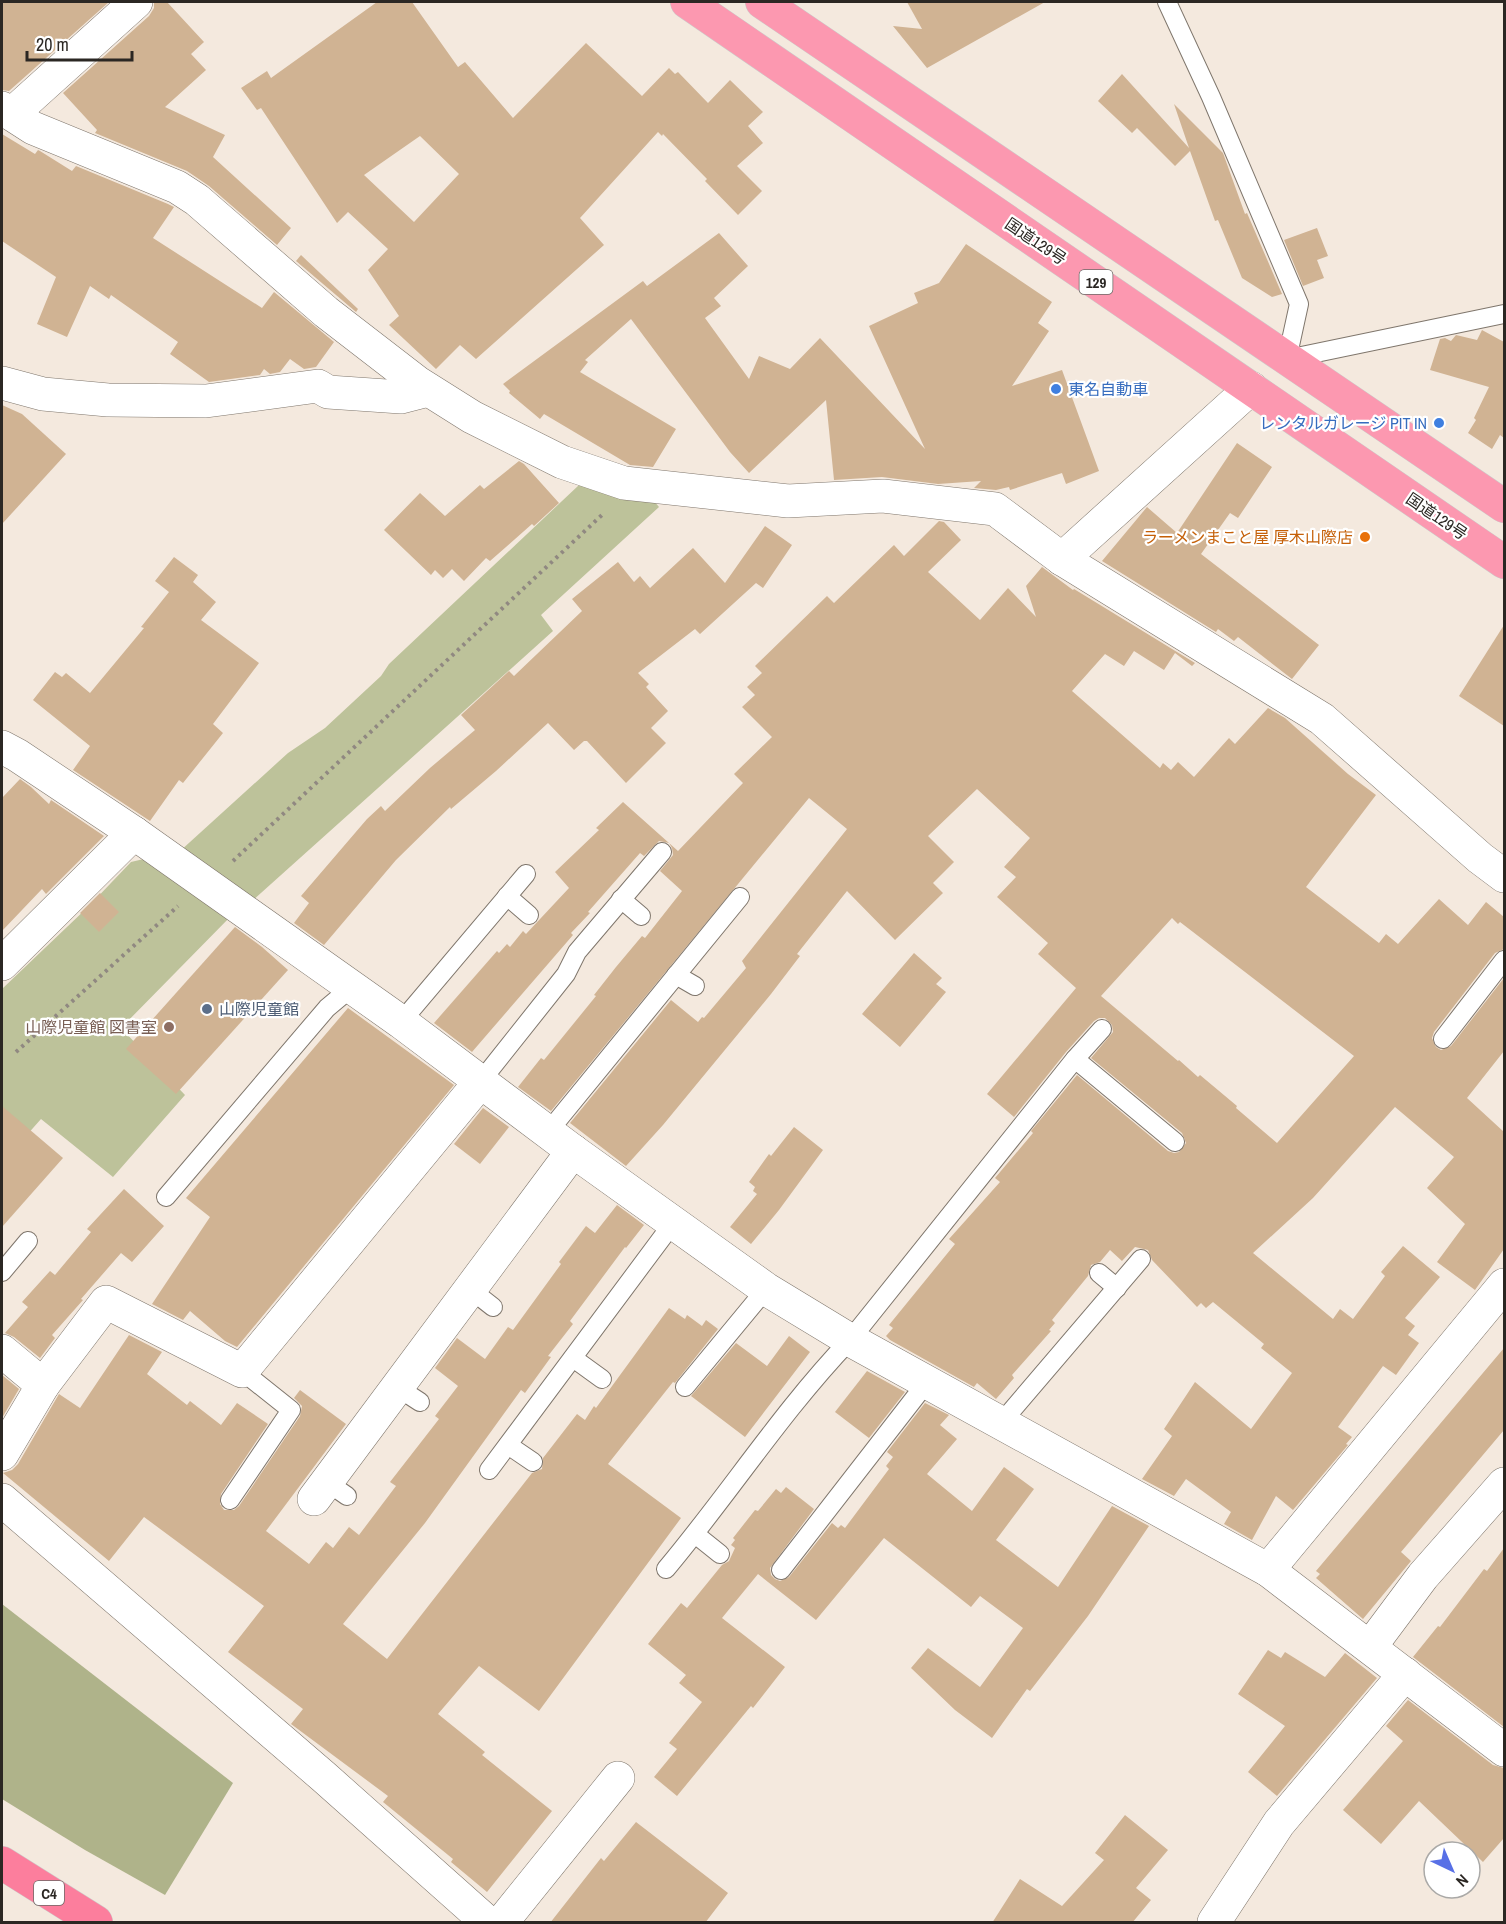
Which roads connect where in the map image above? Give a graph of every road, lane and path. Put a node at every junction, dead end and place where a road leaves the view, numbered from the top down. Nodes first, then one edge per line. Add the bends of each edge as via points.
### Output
1 (136, 2) edge
2 (687, 2) edge
3 (762, 2) edge
4 (1167, 2) edge
5 (7, 111) edge
6 (1504, 314) edge
7 (1287, 359) junction
8 (2, 383) edge
9 (1251, 388) junction
10 (428, 390) junction
11 (624, 483) junction
12 (1504, 506) edge
13 (1062, 559) junction
14 (1504, 562) edge
15 (2, 747) edge
16 (134, 833) junction
17 (662, 852) dead end
18 (526, 874) dead end
19 (1504, 876) edge
20 (205, 884) junction
21 (507, 896) junction
22 (740, 897) dead end
23 (621, 899) junction
24 (529, 915) dead end
25 (641, 916) dead end
26 (1504, 960) edge
27 (2, 964) edge
28 (676, 975) junction
29 (695, 986) dead end
30 (352, 987) junction
31 (401, 1022) junction
32 (1102, 1029) dead end
33 (1443, 1039) dead end
34 (16, 1052) dead end
35 (1075, 1059) junction
36 (481, 1081) junction
37 (561, 1141) junction
38 (1175, 1142) dead end
39 (166, 1197) dead end
40 (673, 1223) junction
41 (28, 1242) dead end
42 (1141, 1260) dead end
43 (2, 1272) edge
44 (1099, 1273) dead end
45 (1504, 1285) edge
46 (1117, 1288) junction
47 (766, 1289) junction
48 (850, 1340) junction
49 (2, 1351) edge
50 (573, 1358) junction
51 (242, 1371) junction
52 (602, 1379) dead end
53 (927, 1382) junction
54 (43, 1385) junction
55 (685, 1387) dead end
56 (1001, 1423) junction
57 (508, 1445) junction
58 (2, 1454) edge
59 (533, 1462) dead end
60 (489, 1470) dead end
61 (1504, 1484) edge
62 (329, 1492) dead end
63 (2, 1500) edge
64 (230, 1500) dead end
65 (695, 1534) junction
66 (720, 1554) dead end
67 (666, 1569) dead end
68 (781, 1570) dead end
69 (1268, 1570) junction
70 (1370, 1647) junction
71 (1405, 1674) junction
72 (1503, 1745) edge
73 (618, 1778) dead end
74 (2, 1863) edge
75 (96, 1923) edge
76 (487, 1923) edge
77 (502, 1923) edge
78 (1214, 1923) edge

1 - 5 street
2 - 9 highway, 国道129号 / 129
3 - 7 highway, 129
4 - 7 lane via 1299,304
5 - 10 street via 33,128 177,187 197,200 326,312
6 - 7 lane
7 - 12 highway, 129
8 - 10 street via 43,394 108,400 206,401 318,386 327,392 401,396
9 - 13 street
9 - 14 highway, 国道129号 / 129
10 - 11 street via 562,462
11 - 13 street via 788,501 883,496 995,509
11 - 20 path via 614,504
13 - 19 street via 1322,719
15 - 16 street
16 - 20 street
16 - 27 street
17 - 23 lane
18 - 21 lane
20 - 30 street
20 - 34 path
21 - 24 lane
21 - 31 lane
22 - 28 lane
23 - 25 lane
23 - 36 lane
26 - 33 lane
28 - 29 lane
28 - 37 lane
30 - 31 street
30 - 39 lane via 327,1008
31 - 36 street
32 - 35 lane
35 - 38 lane
35 - 48 lane
36 - 37 street
36 - 51 street
37 - 40 street
37 - 62 street via 481,1298
40 - 47 street
40 - 50 lane
41 - 43 lane
42 - 46 lane
44 - 46 lane
45 - 69 street
46 - 56 lane
47 - 48 street
47 - 55 lane
48 - 53 street
48 - 65 lane via 821,1371 758,1465
49 - 54 street
50 - 52 lane
50 - 57 lane
51 - 54 street via 106,1302
51 - 64 lane via 291,1410
53 - 56 street
53 - 68 lane
54 - 58 street
56 - 69 street
57 - 59 lane
57 - 60 lane
61 - 70 street via 1423,1576
63 - 76 street
65 - 66 lane
65 - 67 lane
69 - 70 street
70 - 71 street
71 - 72 street
71 - 78 street via 1279,1823
73 - 77 street
74 - 75 highway, C4

